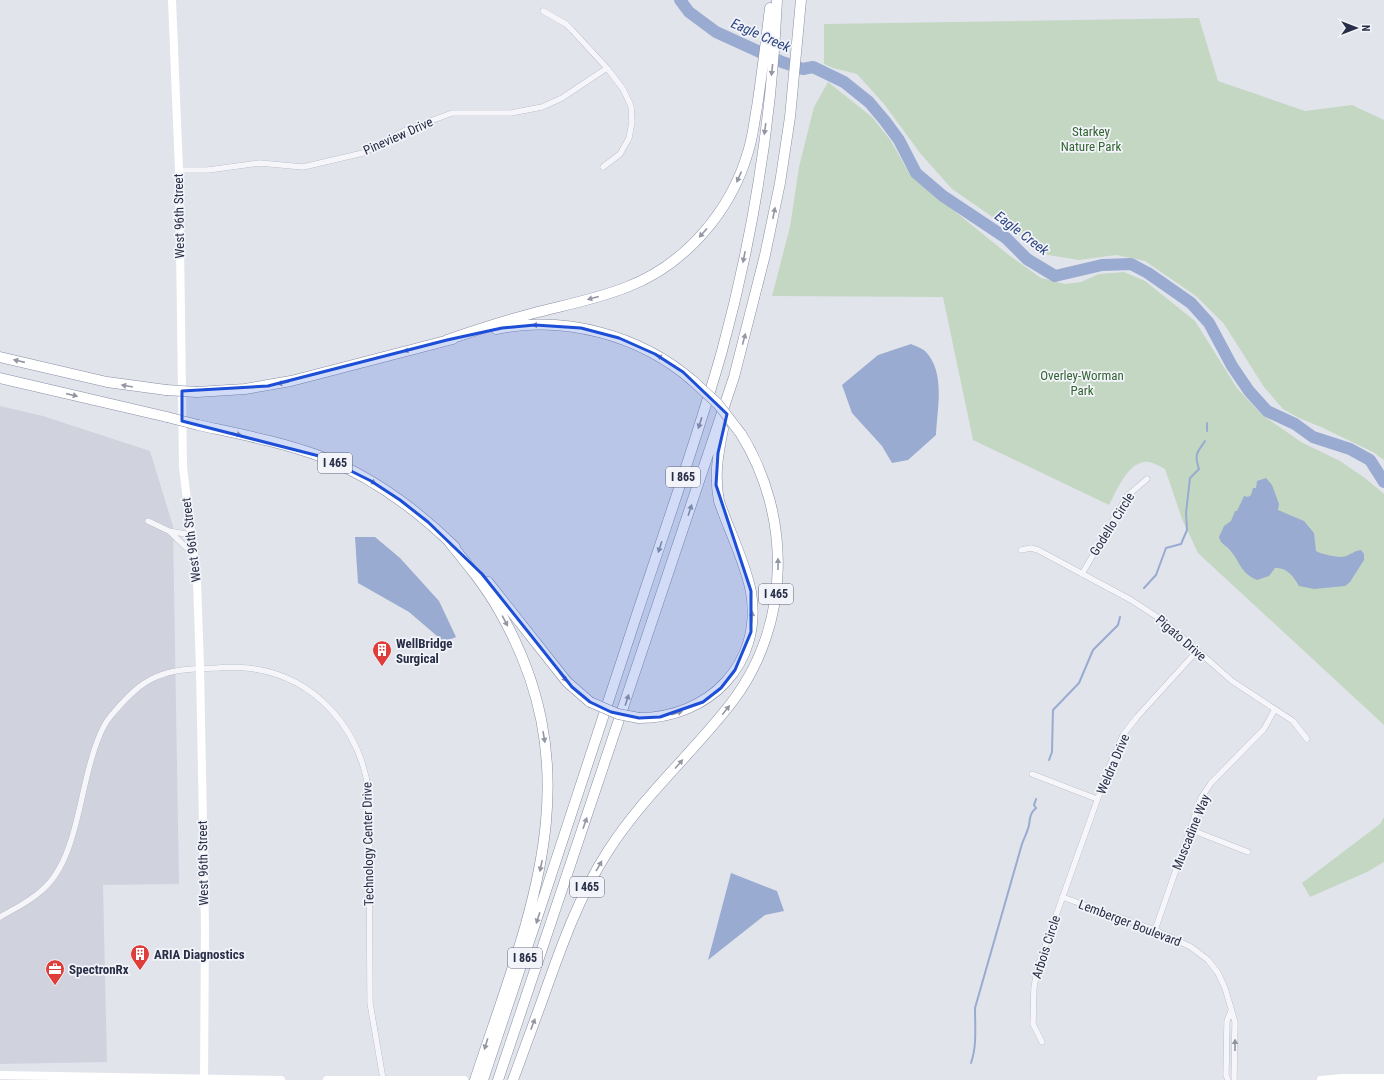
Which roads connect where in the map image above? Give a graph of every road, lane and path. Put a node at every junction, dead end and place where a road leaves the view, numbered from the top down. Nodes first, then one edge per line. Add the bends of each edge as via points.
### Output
1 (172, 0) edge
2 (801, 0) edge
3 (774, 1) edge
4 (543, 11) dead end
5 (607, 68) junction
6 (603, 167) dead end
7 (179, 170) junction
8 (447, 340) junction
9 (0, 356) edge
10 (734, 377) junction
11 (0, 378) edge
12 (1147, 479) dead end
13 (148, 520) dead end
14 (169, 531) junction
15 (191, 535) junction
16 (450, 543) junction
17 (1021, 550) dead end
18 (193, 554) junction
19 (1082, 574) junction
20 (1198, 651) junction
21 (200, 668) junction
22 (1275, 709) junction
23 (1306, 739) dead end
24 (1032, 774) dead end
25 (1097, 799) junction
26 (1189, 829) junction
27 (1248, 852) dead end
28 (1062, 897) junction
29 (12, 910) junction
30 (0, 912) edge
31 (0, 917) edge
32 (1155, 930) junction
33 (1231, 1011) junction
34 (1042, 1042) dead end
35 (485, 1061) junction
36 (0, 1075) edge
37 (1384, 1078) edge
38 (204, 1079) edge
39 (383, 1079) junction
40 (280, 1080) edge
41 (327, 1080) edge
42 (464, 1080) edge
43 (475, 1080) edge
44 (483, 1080) edge
45 (498, 1080) edge
46 (513, 1080) edge
47 (1228, 1080) edge
48 (1234, 1080) edge
49 (1320, 1080) edge

1 - 7 main road, West 96th Street
10 -> 2 highway, I 865 via 770,235 780,183 792,100
3 -> 8 highway via 749,150 736,184 706,230 678,257 647,278 619,290
3 -> 35 highway, I 865 via 770,90 761,160 749,232 720,357 684,474
4 - 5 street via 566,24
5 - 6 street via 623,89 631,106 632,122 629,138 620,154
5 - 7 street, Pineview Drive via 562,98 542,107 511,113 452,113 406,130 363,153 303,167 260,163 208,170
7 - 15 main road, West 96th Street via 183,467
8 -> 9 highway, I 465, bridge via 291,381 246,389 197,392 107,382
46 -> 8 highway, I 465, bridge via 570,925 600,863 629,822 732,701 750,675 763,646 777,586 776,529 763,478 741,434 718,404 665,360 619,338 580,328 547,325 514,327
16 -> 10 highway, bridge via 482,574 567,682 590,702 618,714 638,718 660,717 696,706 712,696 735,670 748,641 752,616 751,592 719,501 716,476 718,453
45 -> 10 highway, I 865
11 -> 16 highway, I 465, bridge via 289,446 338,464 371,481 400,500
12 - 19 street, Godello Circle via 1127,496
13 - 14 street
14 - 15 street
14 - 18 street
15 - 18 main road, West 96th Street
16 -> 35 highway, I 465 via 500,611 521,654 530,676 542,722 548,769 548,812 541,864
17 - 19 street, Pigato Drive via 1038,550
18 - 21 main road, West 96th Street via 197,582
19 - 20 street, Pigato Drive via 1165,622
20 - 22 street, Pigato Drive via 1232,682
20 - 25 street, Weldra Drive via 1136,717 1123,735
21 - 29 street, Technology Center Drive via 177,669 157,675 130,693 108,719 92,755 62,866 42,891
21 - 38 main road, West 96th Street via 205,928
21 - 39 street, Technology Center Drive via 247,668 287,678 322,700 341,720 355,744 365,769 369,794 370,1003
22 - 23 street, Pigato Drive via 1293,721
22 - 26 street, Muscadine Way via 1264,730 1211,783 1201,798
24 - 25 street
25 - 28 street, Weldra Drive
26 - 27 street
26 - 32 street, Muscadine Way
28 - 32 street, Lemberger Boulevard
28 - 34 street, Arbois Circle via 1038,966 1034,987 1033,1024
29 - 30 street, Technology Center Drive
29 - 31 street, Technology Center Drive
32 - 33 street, Lemberger Boulevard via 1191,947 1208,960 1225,988
33 - 47 street, Lemberger Boulevard via 1227,1021
48 -> 33 street, Lemberger Boulevard via 1235,1022
35 - 43 highway, I 465
35 - 44 highway, I 865
36 - 38 main road
37 - 49 main road
38 - 40 main road
39 - 41 main road
39 - 42 main road

